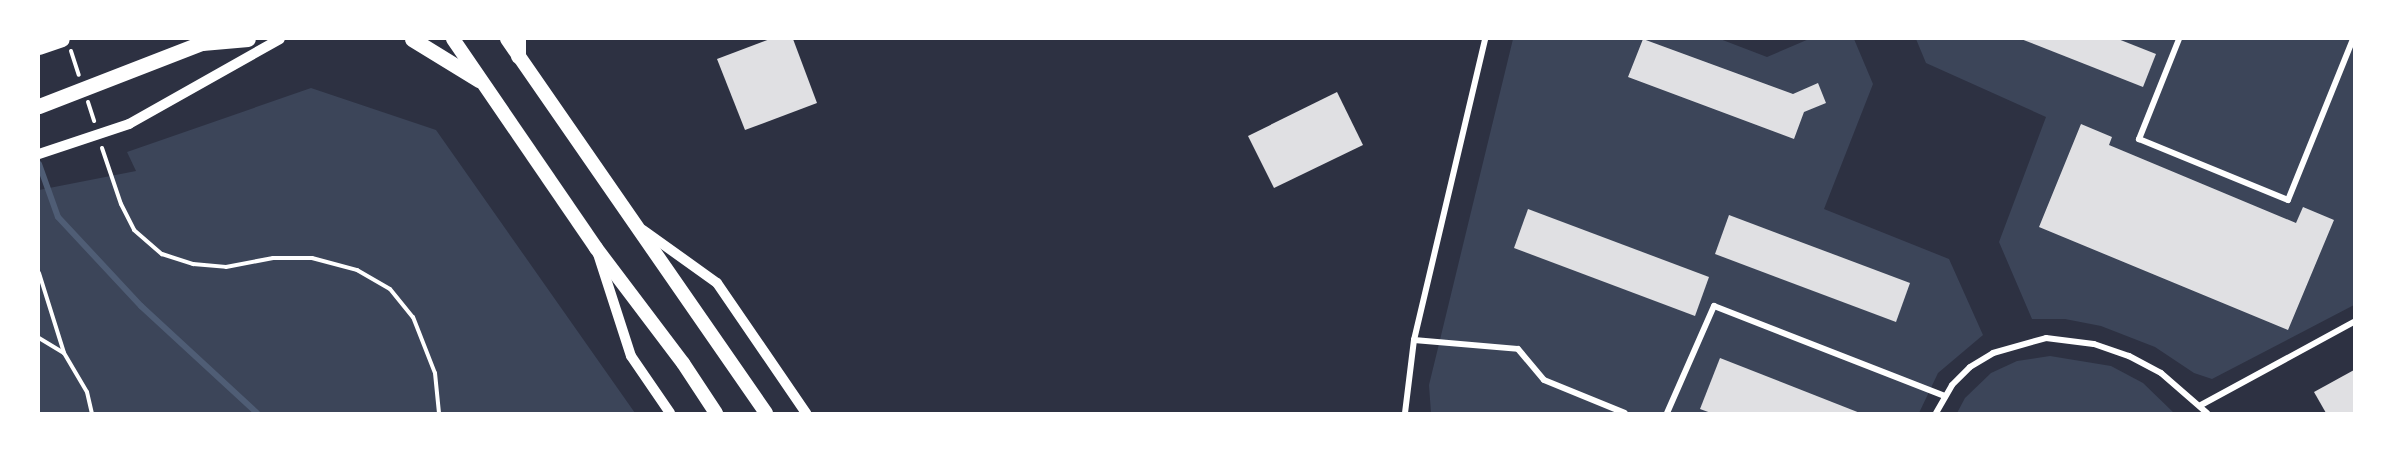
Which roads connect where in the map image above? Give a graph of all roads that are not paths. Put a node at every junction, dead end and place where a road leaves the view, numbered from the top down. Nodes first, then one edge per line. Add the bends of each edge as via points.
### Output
1 (248, 39) edge
2 (280, 39) edge
3 (412, 39) edge
4 (453, 39) edge
5 (507, 39) edge
6 (518, 39) edge
7 (1485, 39) edge
8 (2180, 39) edge
9 (2353, 39) edge
10 (205, 41) edge
11 (66, 44) edge
12 (39, 47) edge
13 (518, 56) junction
14 (479, 80) junction
15 (39, 106) edge
16 (39, 154) edge
17 (632, 223) junction
18 (596, 248) junction
19 (2354, 321) edge
20 (1414, 340) junction
21 (1945, 396) junction
22 (2201, 405) junction
23 (670, 413) edge
24 (716, 413) edge
25 (766, 413) edge
26 (806, 413) edge
27 (1405, 413) edge
28 (1625, 413) edge
29 (1667, 413) edge
30 (1936, 413) edge
31 (2207, 413) edge

1 - 10 highway
2 - 16 street via 129,124
3 - 14 highway
4 - 14 main road
5 - 13 main road
6 - 13 highway
7 - 20 street
8 - 9 street via 2139,139 2288,200
10 - 15 highway
11 - 12 highway
13 - 17 main road
14 - 18 main road
17 - 25 main road
17 - 26 street via 717,283
18 - 23 street via 631,356
18 - 24 main road
19 - 22 street
20 - 27 street
20 - 28 street via 1518,349 1544,380
21 - 22 street via 1970,367 1993,353 2046,338 2094,344 2129,356 2161,373
21 - 29 street via 1714,306
21 - 30 street
22 - 31 street

